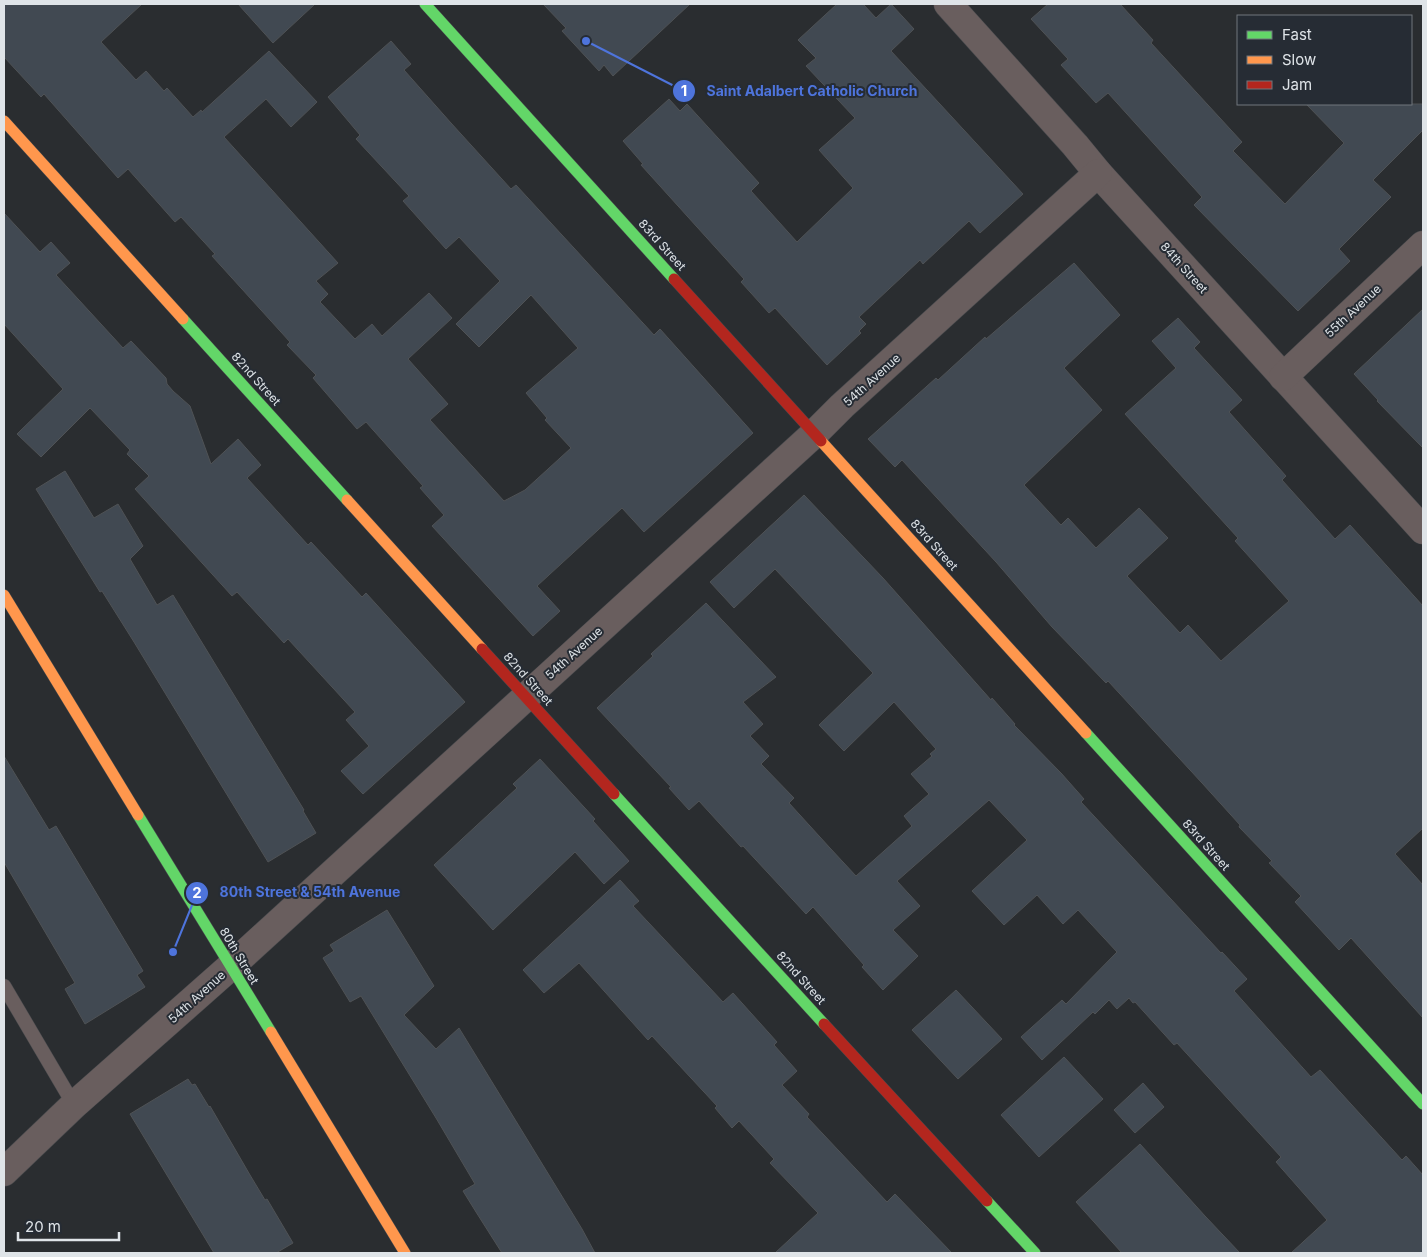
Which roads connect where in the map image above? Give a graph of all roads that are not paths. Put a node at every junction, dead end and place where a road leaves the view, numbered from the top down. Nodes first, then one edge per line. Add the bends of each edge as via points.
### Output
1 (425, 4) edge
2 (948, 4) edge
3 (4, 121) edge
4 (1098, 173) junction
5 (1423, 245) edge
6 (1282, 377) junction
7 (814, 434) junction
8 (1423, 530) edge
9 (4, 595) edge
10 (525, 697) junction
11 (230, 967) junction
12 (4, 986) edge
13 (1423, 1104) edge
14 (74, 1105) junction
15 (4, 1172) edge
16 (405, 1253) edge
17 (1035, 1253) edge

1 - 7 street, 83rd Street
2 - 4 street, 84th Street
3 - 10 street, 82nd Street
4 - 6 street, 84th Street
4 - 7 street, 54th Avenue
5 - 6 street, 55th Avenue
6 - 8 street, 84th Street
7 - 10 street, 54th Avenue
7 - 13 street, 83rd Street
9 - 11 street, 80th Street
10 - 11 street, 54th Avenue
10 - 17 street, 82nd Street
11 - 14 street, 54th Avenue
11 - 16 street, 80th Street
12 - 14 lane
14 - 15 street, 54th Avenue

